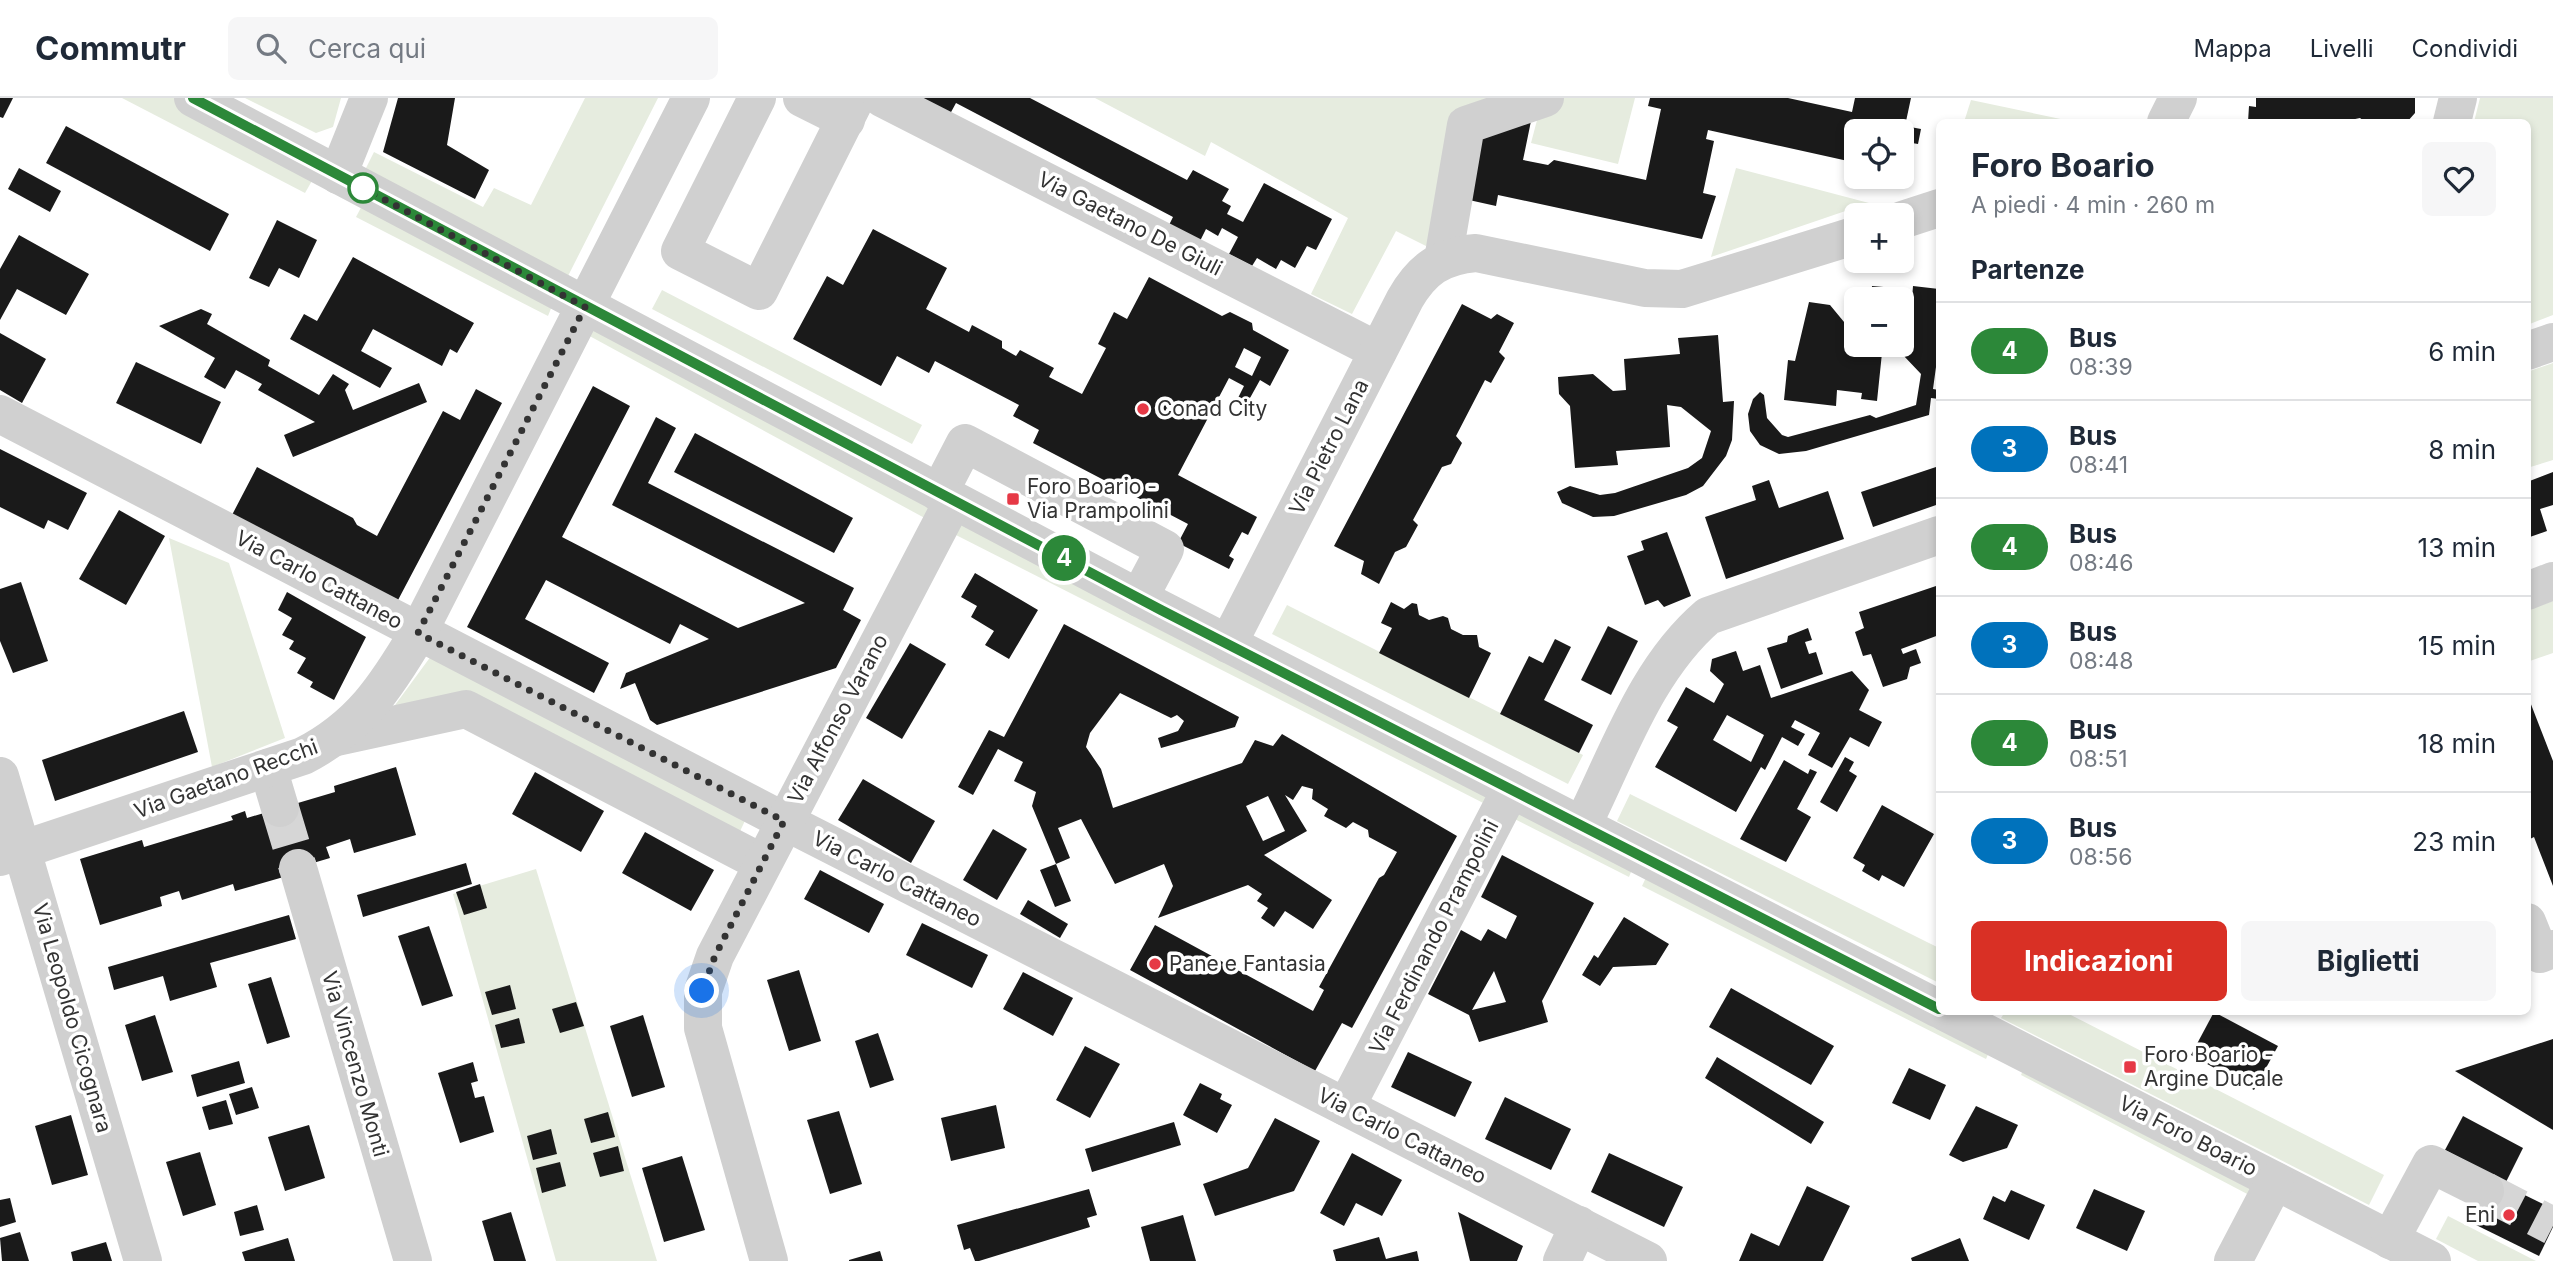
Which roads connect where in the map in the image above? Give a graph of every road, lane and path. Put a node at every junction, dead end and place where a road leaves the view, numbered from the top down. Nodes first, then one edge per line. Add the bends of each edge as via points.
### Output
1 (193, 98) edge
2 (369, 98) edge
3 (691, 98) edge
4 (757, 98) edge
5 (802, 98) edge
6 (882, 98) edge
7 (1545, 98) edge
8 (2178, 98) edge
9 (2458, 98) edge
10 (851, 109) edge
11 (2168, 119) edge
12 (2453, 119) edge
13 (338, 174) junction
14 (1936, 209) edge
15 (1914, 216) edge
16 (1844, 239) edge
17 (1459, 256) junction
18 (585, 307) junction
19 (2553, 342) edge
20 (2531, 350) edge
21 (1378, 351) junction
22 (0, 414) edge
23 (946, 497) junction
24 (1936, 536) edge
25 (2553, 581) edge
26 (2531, 589) edge
27 (1139, 598) junction
28 (418, 633) junction
29 (1228, 645) junction
30 (337, 737) junction
31 (268, 768) junction
32 (0, 776) edge
33 (1511, 789) junction
34 (280, 808) tunnel mouth
35 (784, 821) junction
36 (1583, 826) junction
37 (11, 853) edge
38 (762, 863) junction
39 (298, 867) tunnel mouth
40 (2531, 932) edge
41 (2553, 949) edge
42 (1936, 1007) edge
43 (1951, 1015) edge
44 (1352, 1096) junction
45 (2275, 1181) junction
46 (2485, 1191) tunnel mouth
47 (1579, 1225) junction
48 (2390, 1240) junction
49 (144, 1261) edge
50 (413, 1261) edge
51 (769, 1261) edge
52 (1562, 1261) edge
53 (1648, 1261) edge
54 (2233, 1261) edge
55 (2432, 1261) edge

1 - 13 street
2 - 13 street
3 - 18 street, Via Gaetano Recchi
4 - 10 street via 680,251 759,291
5 - 10 street
6 - 21 street, Via Gaetano De Giuli
7 - 17 street via 1466,125
8 - 11 street
9 - 12 street
13 - 18 street
14 - 15 street
16 - 17 street via 1682,289 1645,288
17 - 21 street, Via Pietro Lana via 1427,268 1416,280
18 - 23 street
18 - 28 street, Via Gaetano Recchi
19 - 20 street
21 - 29 street, Via Pietro Lana
22 - 28 street, Via Carlo Cattaneo
23 - 27 street
23 - 27 street via 965,443 1166,549
23 - 35 street, Via Alfonso Varano
24 - 36 street via 1708,616 1683,637 1660,668
25 - 26 street
27 - 29 street
28 - 30 street, Via Gaetano Recchi via 376,699
28 - 35 street, Via Carlo Cattaneo
29 - 33 street
30 - 31 street, Via Gaetano Recchi
30 - 38 street via 466,709
31 - 34 street
31 - 37 street, Via Gaetano Recchi
32 - 37 street, Via Leopoldo Cicognara
33 - 36 street
33 - 44 street, Via Ferdinando Prampolini
35 - 38 street, Via Alfonso Varano
35 - 44 street, Via Carlo Cattaneo
36 - 42 street
37 - 49 street, Via Leopoldo Cicognara
38 - 51 street, Via Alfonso Varano via 707,975 701,1009
39 - 50 street, Via Vincenzo Monti
40 - 41 street via 2540,954
43 - 45 street, Via Foro Boario
44 - 47 street, Via Carlo Cattaneo
45 - 48 street, Via Foro Boario
45 - 54 street
46 - 48 street via 2431,1164
47 - 52 street
47 - 53 street, Via Carlo Cattaneo
48 - 55 street, Via Foro Boario

